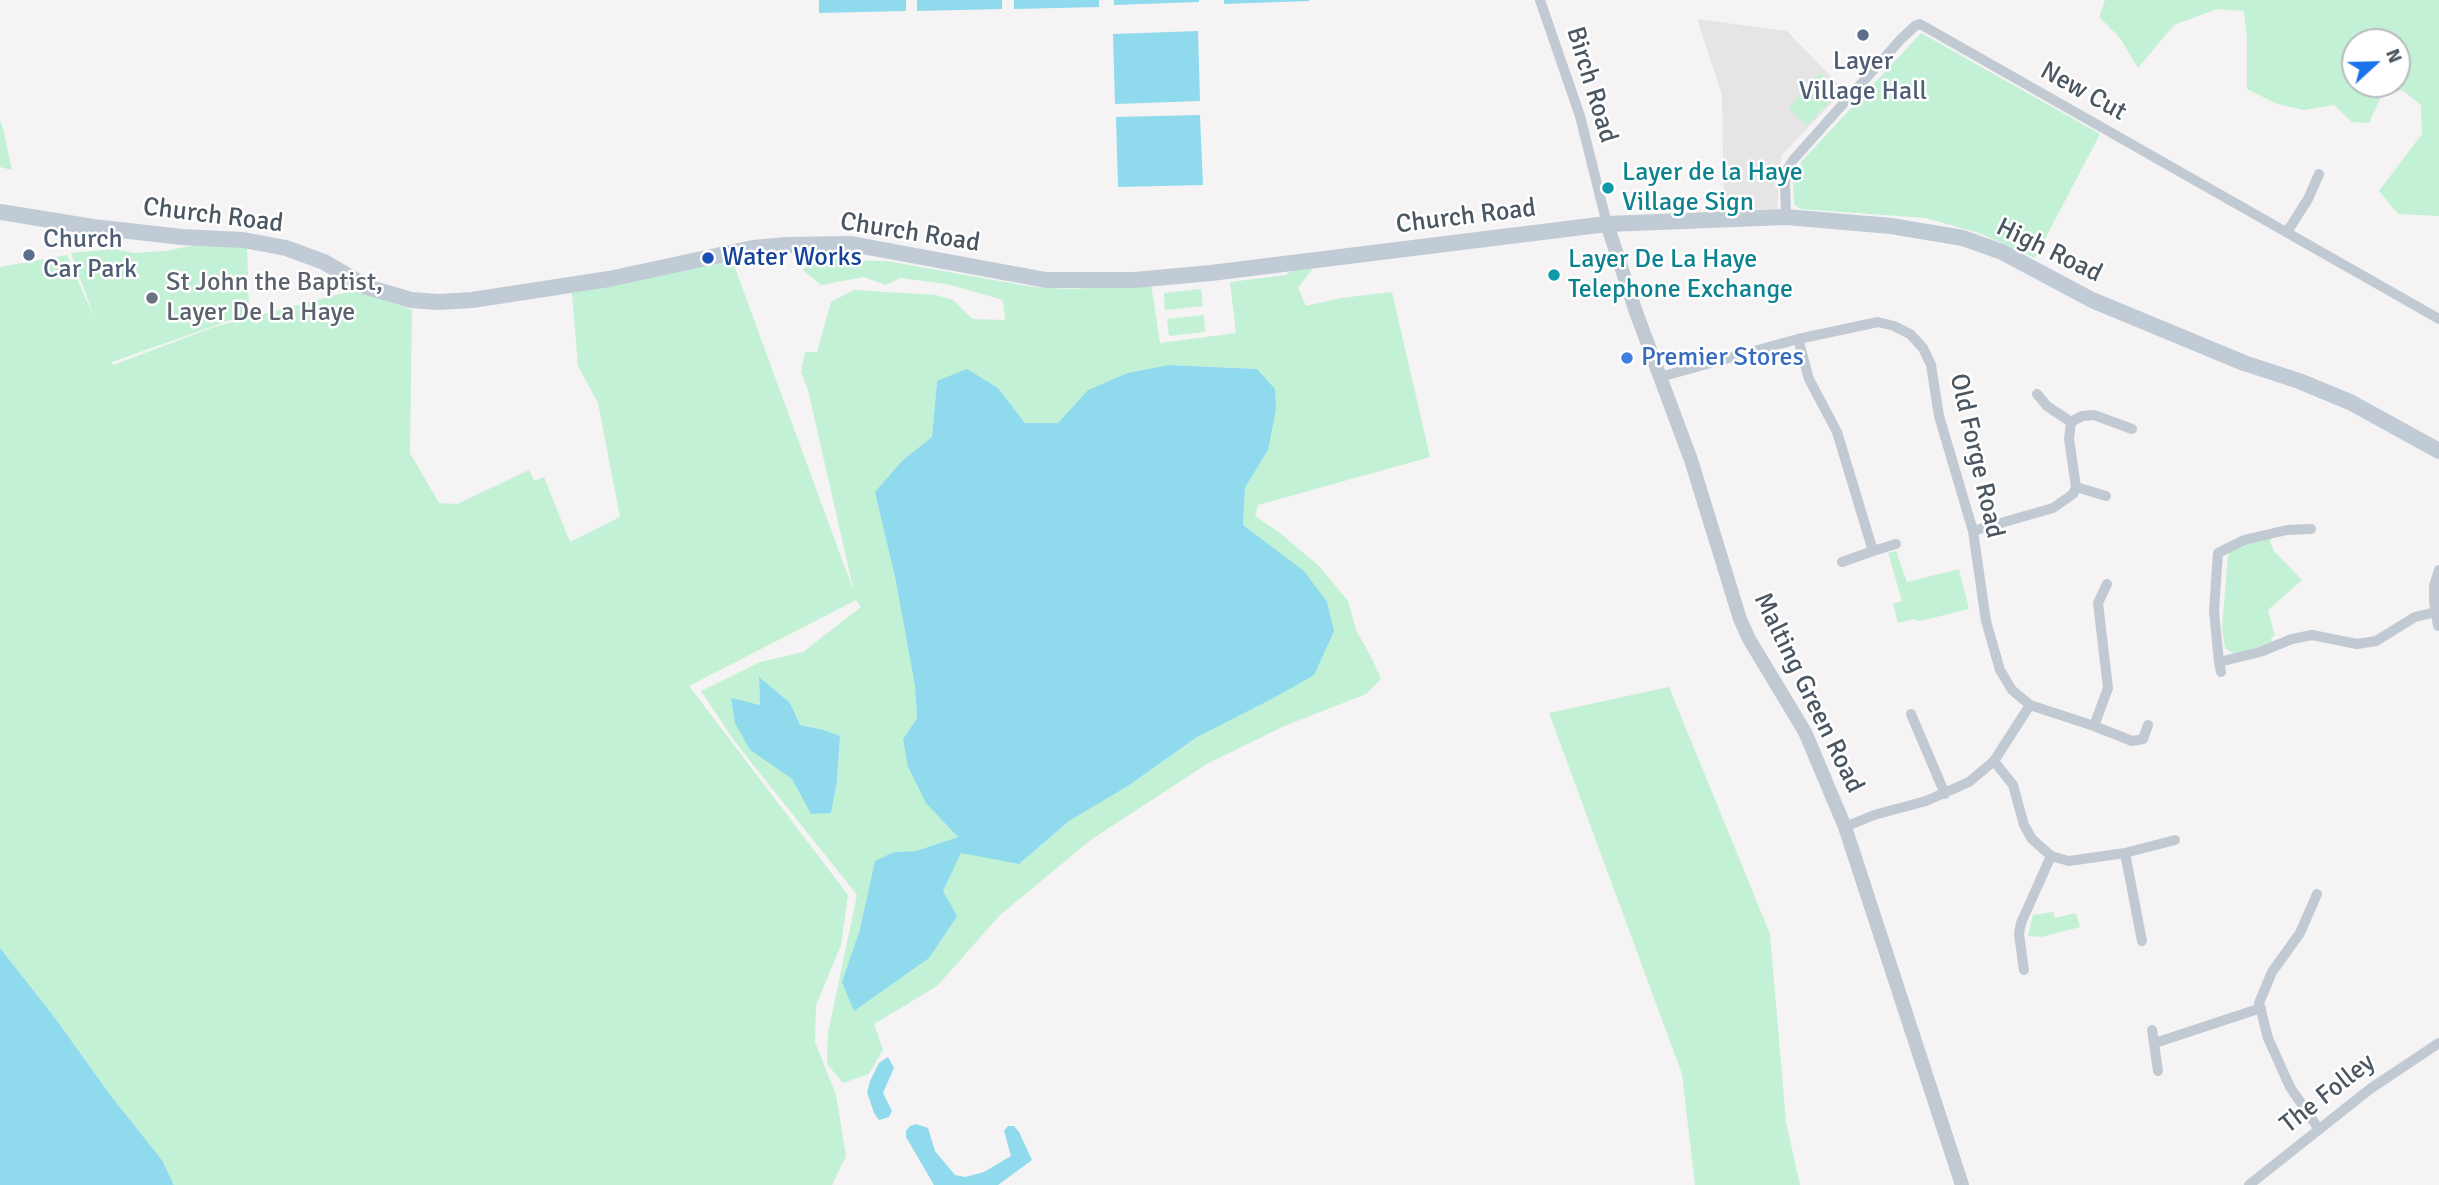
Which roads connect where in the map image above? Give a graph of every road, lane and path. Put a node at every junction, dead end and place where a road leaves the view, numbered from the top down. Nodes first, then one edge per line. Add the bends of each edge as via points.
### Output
1 (1540, 0) edge
2 (2319, 174) dead end
3 (0, 212) edge
4 (1786, 217) junction
5 (1607, 224) junction
6 (2287, 232) junction
7 (2439, 319) edge
8 (1798, 339) junction
9 (1660, 377) junction
10 (2037, 394) dead end
11 (2071, 422) junction
12 (2132, 429) dead end
13 (2439, 451) edge
14 (2077, 487) junction
15 (2106, 496) dead end
16 (2024, 516) junction
17 (2027, 528) dead end
18 (2311, 529) dead end
19 (1973, 531) junction
20 (1896, 544) dead end
21 (1873, 551) junction
22 (1842, 562) dead end
23 (2439, 570) edge
24 (2107, 584) dead end
25 (2435, 612) junction
26 (2438, 626) edge
27 (2030, 705) junction
28 (1911, 714) dead end
29 (2148, 725) dead end
30 (2094, 726) junction
31 (1994, 761) junction
32 (1945, 794) junction
33 (1845, 827) junction
34 (2175, 840) dead end
35 (2125, 853) junction
36 (2051, 856) junction
37 (2317, 894) dead end
38 (2143, 941) dead end
39 (2024, 970) dead end
40 (2260, 1008) junction
41 (2152, 1030) dead end
42 (2155, 1043) junction
43 (2439, 1043) edge
44 (2158, 1071) dead end
45 (2318, 1128) junction
46 (1962, 1185) edge
47 (2249, 1185) edge

1 - 5 street, Birch Road via 1580,116
2 - 6 street
3 - 5 main road, Church Road via 286,248 324,262 366,286 411,300 438,302 609,279 786,245 851,244 1046,281 1134,280
4 - 5 main road, High Road
4 - 6 street, New Cut via 1785,183 1793,160 1901,39 1920,24
4 - 13 main road, High Road via 1925,230 1982,244 2092,300 2350,402
5 - 9 street, Malting Green Road
6 - 7 street, New Cut
8 - 9 street, Old Forge Road
8 - 19 street, Old Forge Road via 1878,322 1910,334 1923,348
8 - 21 street via 1809,379 1837,432
9 - 33 street, Malting Green Road via 1740,618 1805,732
10 - 11 street
11 - 12 street via 2094,415
11 - 14 street via 2069,439
14 - 15 street
14 - 16 street via 2053,508
16 - 17 street
16 - 19 street
18 - 25 street via 2244,540 2214,553 2220,667 2312,635 2357,644 2376,641 2401,624
19 - 27 street, Old Forge Road via 1986,621 2000,670 2012,690
20 - 21 street
21 - 22 street
23 - 25 street
24 - 30 street via 2098,603 2108,688
25 - 26 street
27 - 30 street, Old Forge Road
27 - 31 street
28 - 32 street
29 - 30 street, Old Forge Road via 2143,739 2132,741
31 - 32 street
31 - 36 street via 2012,785 2032,839
32 - 33 street
33 - 46 street, Malting Green Road
34 - 35 street
35 - 36 street via 2069,861
35 - 38 street
36 - 39 street via 2021,923
37 - 40 street via 2300,933 2272,972
40 - 42 street
40 - 45 street via 2290,1087
41 - 42 street
42 - 44 street
43 - 45 street, The Folley
45 - 47 street, The Folley

